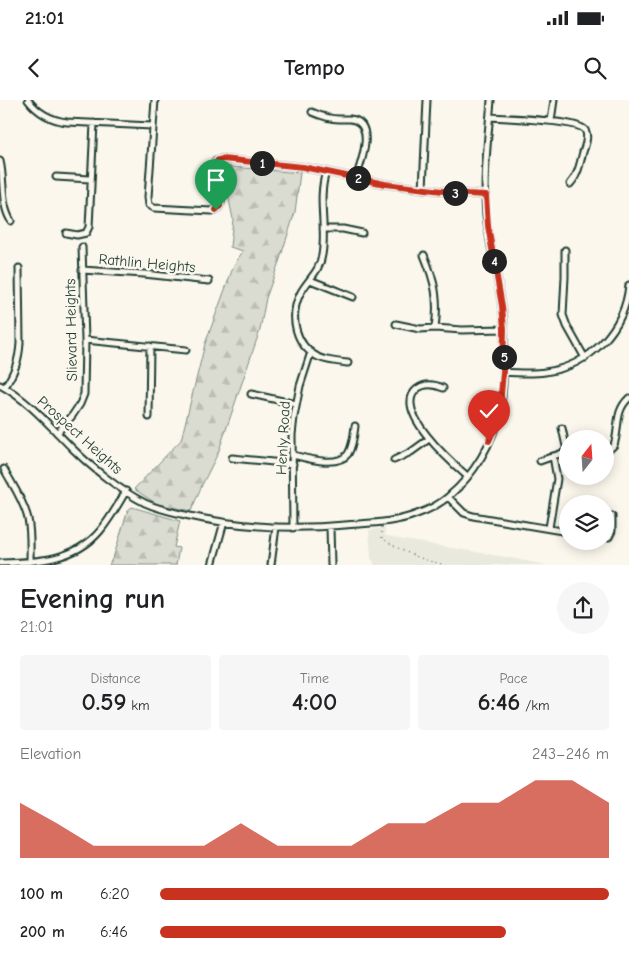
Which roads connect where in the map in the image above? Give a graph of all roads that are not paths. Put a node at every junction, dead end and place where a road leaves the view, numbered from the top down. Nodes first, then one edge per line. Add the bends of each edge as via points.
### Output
1 (28, 100) edge
2 (155, 100) edge
3 (428, 100) edge
4 (491, 100) edge
5 (554, 100) edge
6 (312, 112) dead end
7 (490, 117) junction
8 (551, 121) junction
9 (94, 123) junction
10 (152, 126) junction
11 (0, 161) edge
12 (326, 172) junction
13 (56, 176) dead end
14 (356, 178) junction
15 (90, 179) junction
16 (570, 184) dead end
17 (423, 189) junction
18 (486, 195) junction
19 (11, 221) dead end
20 (323, 229) junction
21 (66, 233) dead end
22 (362, 233) dead end
23 (82, 247) dead end
24 (565, 250) dead end
25 (424, 255) dead end
26 (19, 268) dead end
27 (82, 270) junction
28 (310, 280) junction
29 (209, 281) dead end
30 (629, 285) edge
31 (353, 297) dead end
32 (396, 324) dead end
33 (435, 328) junction
34 (504, 329) junction
35 (85, 340) junction
36 (150, 346) junction
37 (186, 350) dead end
38 (311, 352) junction
39 (585, 358) junction
40 (348, 363) dead end
41 (503, 372) junction
42 (2, 386) edge
43 (443, 388) dead end
44 (251, 394) dead end
45 (629, 398) edge
46 (296, 404) junction
47 (149, 417) dead end
48 (356, 426) dead end
49 (57, 432) junction
50 (428, 439) junction
51 (614, 444) edge
52 (559, 454) edge
53 (293, 455) junction
54 (553, 456) junction
55 (232, 458) dead end
56 (394, 460) dead end
57 (540, 461) dead end
58 (293, 464) junction
59 (4, 469) dead end
60 (468, 476) junction
61 (126, 492) junction
62 (448, 497) junction
63 (224, 522) junction
64 (330, 526) junction
65 (276, 527) junction
66 (293, 528) junction
67 (549, 528) junction
68 (559, 530) edge
69 (30, 562) junction
70 (0, 563) edge
71 (212, 565) edge
72 (271, 565) edge
73 (331, 565) edge

1 - 9 street via 40,113 53,119
2 - 10 street
3 - 17 street
4 - 7 street, Prospect Heights
5 - 8 street
6 - 14 street via 325,117 353,119 362,125 365,148
7 - 8 street
7 - 18 street, Prospect Heights
8 - 16 street via 578,126 587,134 575,179
9 - 10 street
9 - 15 street
10 - 12 street via 148,199 153,208 216,210 220,206 215,168 219,159
11 - 19 street via 4,205
12 - 14 street
12 - 20 street via 322,190
13 - 15 street
14 - 17 street
15 - 21 street via 88,230 80,235
17 - 18 street
18 - 34 street, Prospect Heights
20 - 22 street
20 - 28 street via 322,260
23 - 27 street, Slievard Heights
24 - 39 street via 565,321
25 - 33 street via 436,293
26 - 42 street via 20,352 16,367
27 - 29 street, Rathlin Heights
27 - 35 street, Slievard Heights
28 - 31 street
28 - 38 street via 297,300 294,322 299,338
30 - 39 street via 625,308 616,326
32 - 33 street via 420,329
33 - 34 street
34 - 41 street, Prospect Heights
35 - 36 street
35 - 49 street, Slievard Heights via 84,394 72,416
36 - 37 street
36 - 47 street
38 - 40 street via 321,358
38 - 46 street, Henly Road
39 - 41 street via 548,372
41 - 60 street, Prospect Heights via 496,422 483,454
42 - 49 street, Prospect Heights
43 - 50 street via 422,386 410,400
44 - 46 street
45 - 51 street via 620,411
46 - 53 street, Henly Road
48 - 53 street via 344,457 321,461
49 - 61 street, Prospect Heights via 85,460
50 - 56 street
50 - 60 street
52 - 54 street
53 - 58 street, Henly Road
54 - 57 street
54 - 67 street via 557,479
55 - 58 street
58 - 66 street, Henly Road
59 - 69 street via 28,517
60 - 62 street, Prospect Heights
61 - 63 street, Prospect Heights via 164,510
61 - 69 street via 108,521 91,540 66,555
62 - 64 street, Prospect Heights via 412,516
62 - 67 street via 459,509 473,516
63 - 65 street, Prospect Heights
63 - 71 street
64 - 66 street, Prospect Heights
64 - 73 street
65 - 66 street, Prospect Heights
65 - 72 street
67 - 68 street
69 - 70 street

